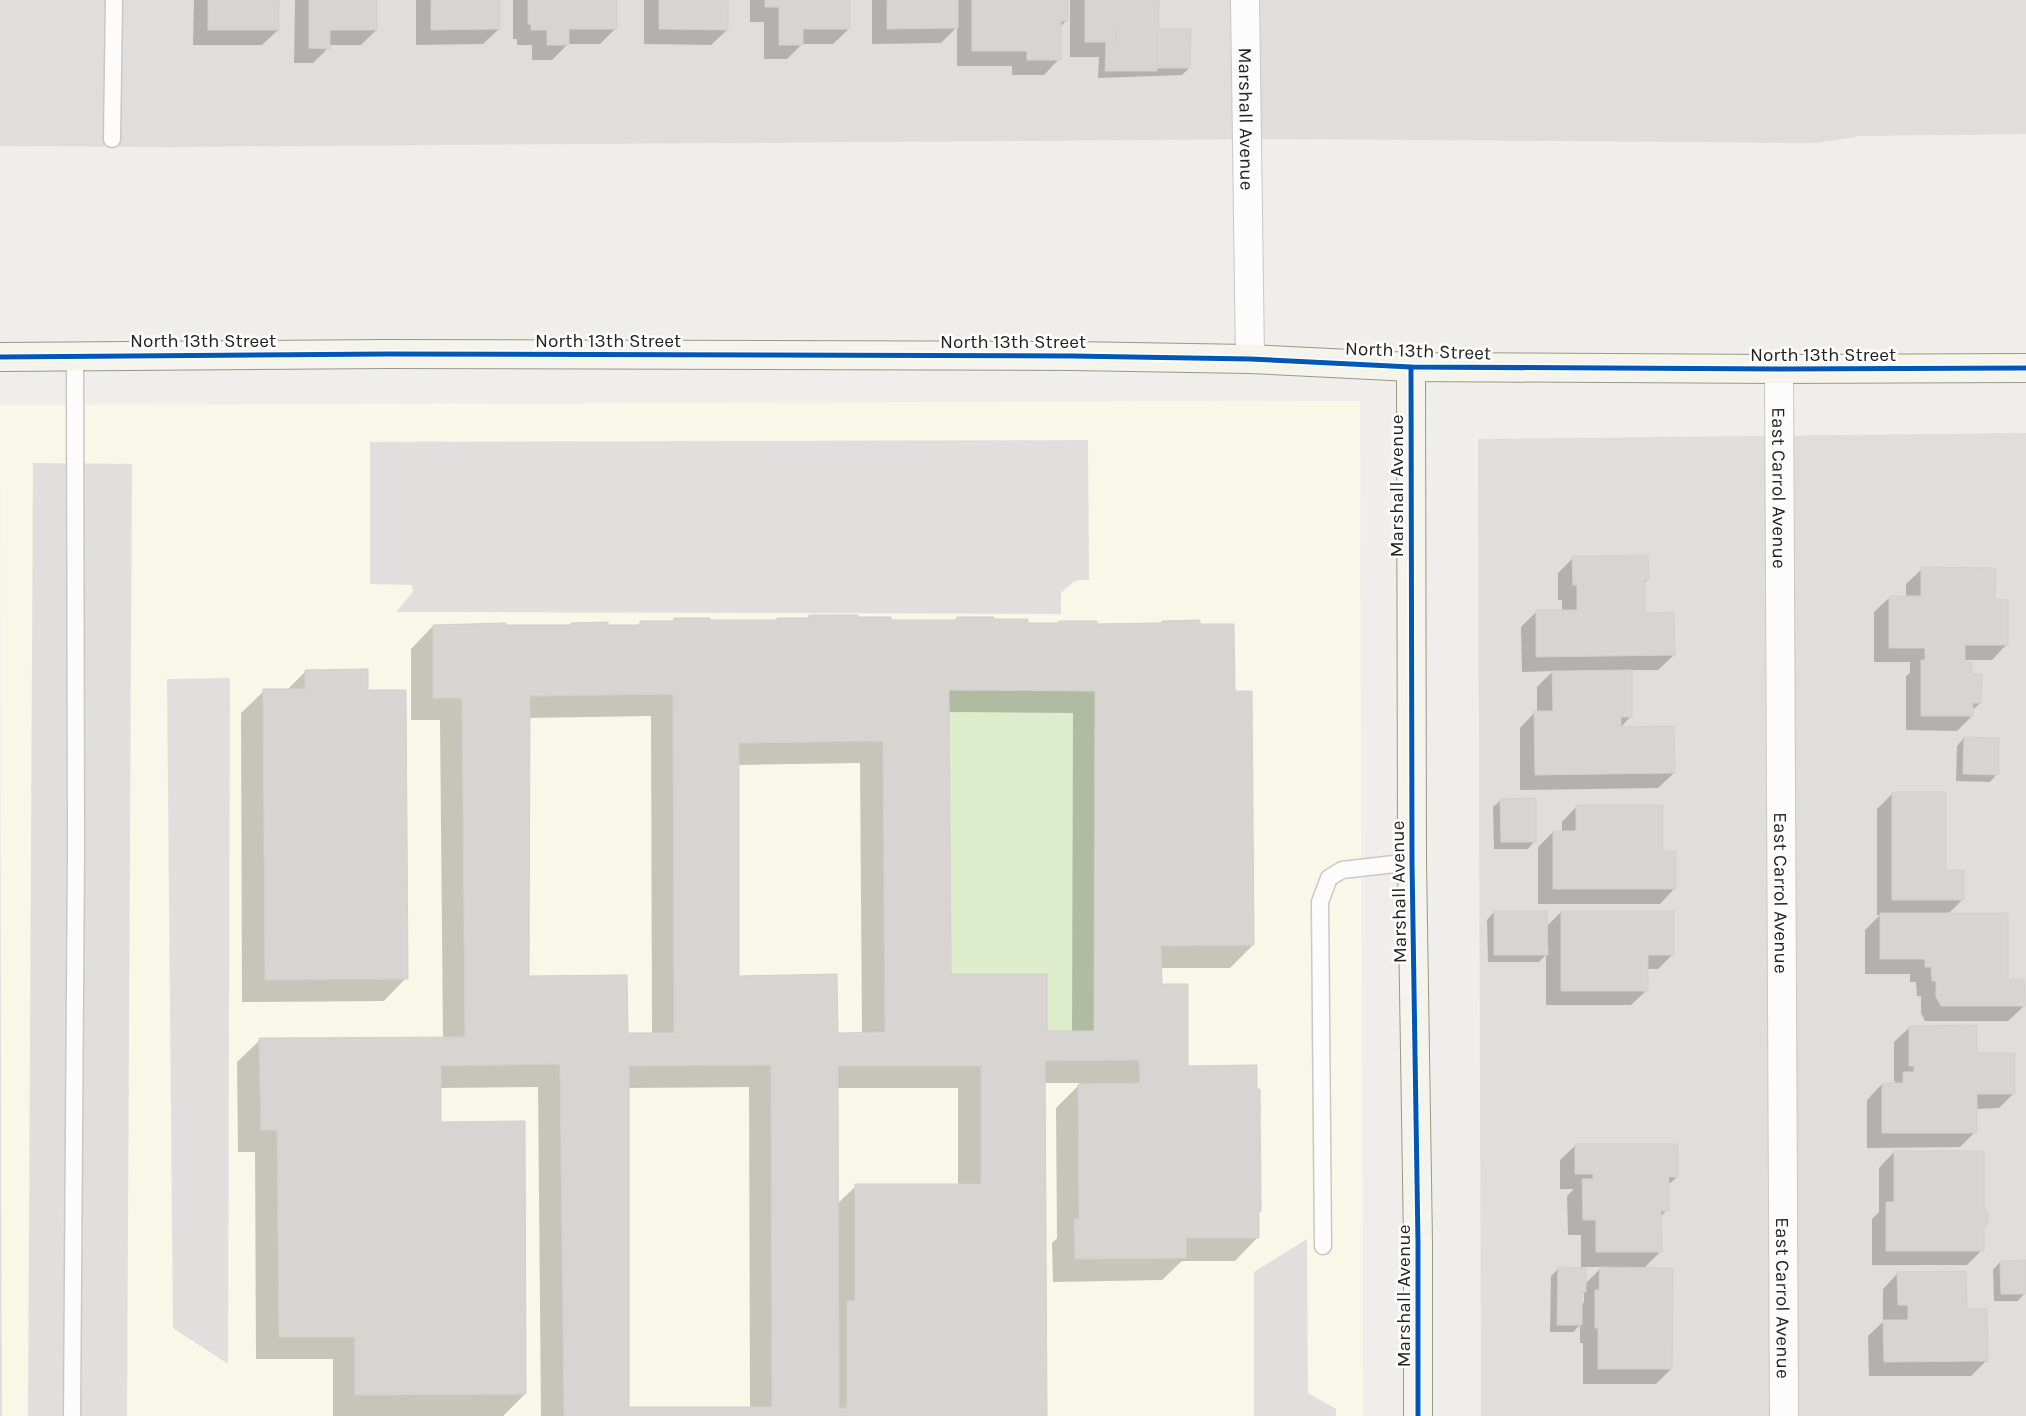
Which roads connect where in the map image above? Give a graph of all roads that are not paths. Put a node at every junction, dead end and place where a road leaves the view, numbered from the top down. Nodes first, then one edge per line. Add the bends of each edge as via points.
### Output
1 (114, 0) edge
2 (1245, 0) edge
3 (112, 139) dead end
4 (75, 356) junction
5 (0, 357) edge
6 (1250, 358) junction
7 (1411, 367) junction
8 (2026, 368) edge
9 (1779, 369) junction
10 (1412, 862) junction
11 (1323, 1246) dead end
12 (72, 1416) edge
13 (1418, 1416) edge
14 (1784, 1416) edge

1 - 3 lane
2 - 6 street, Marshall Avenue
4 - 5 street, North 13th Street
4 - 6 street, North 13th Street via 387,354
4 - 12 lane
6 - 7 street, North 13th Street
7 - 9 street, North 13th Street
7 - 10 street, Marshall Avenue
8 - 9 street, North 13th Street
9 - 14 street, East Carrol Avenue
10 - 11 lane via 1342,870 1329,878 1320,902
10 - 13 street, Marshall Avenue

